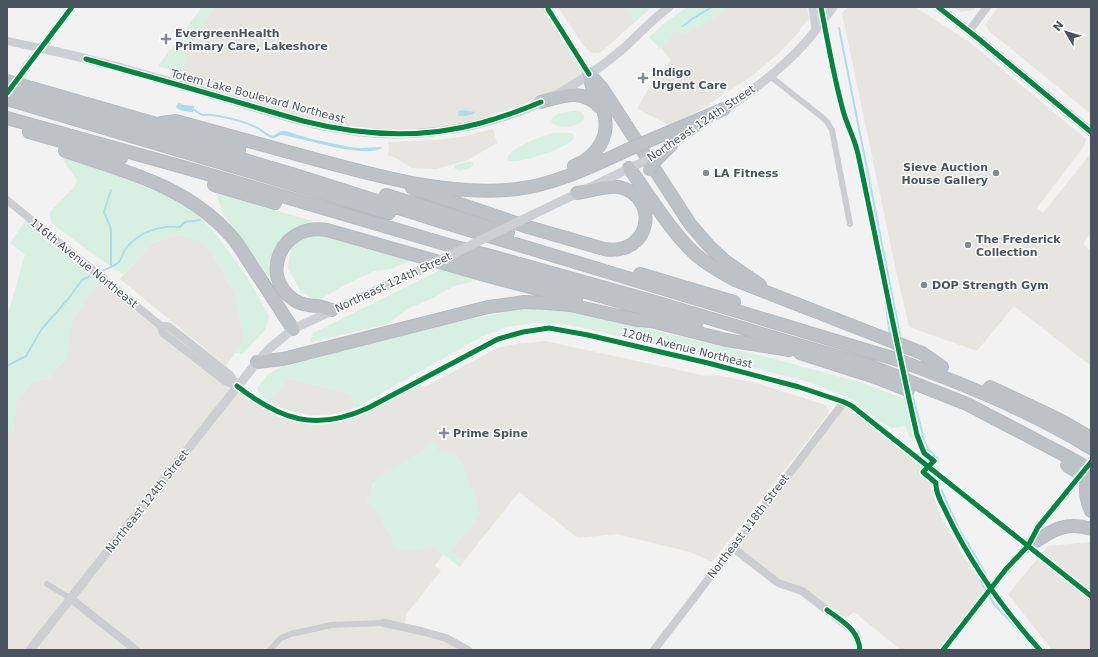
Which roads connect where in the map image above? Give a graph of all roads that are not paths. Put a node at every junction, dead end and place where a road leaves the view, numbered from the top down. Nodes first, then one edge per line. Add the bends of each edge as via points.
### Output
1 (72, 7) edge
2 (547, 7) edge
3 (669, 7) edge
4 (813, 7) edge
5 (834, 7) edge
6 (938, 7) edge
7 (987, 7) edge
8 (816, 30) junction
9 (969, 31) junction
10 (7, 41) edge
11 (40, 48) junction
12 (589, 74) junction
13 (770, 76) junction
14 (7, 81) edge
15 (7, 89) edge
16 (7, 93) edge
17 (7, 99) edge
18 (542, 102) junction
19 (7, 107) edge
20 (724, 109) junction
21 (603, 110) junction
22 (7, 118) edge
23 (66, 121) junction
24 (153, 123) junction
25 (7, 125) edge
26 (27, 131) junction
27 (1091, 132) edge
28 (671, 145) joint
29 (651, 162) junction
30 (629, 168) junction
31 (377, 176) junction
32 (444, 187) junction
33 (577, 193) junction
34 (7, 200) edge
35 (653, 201) junction
36 (446, 223) junction
37 (850, 224) dead end
38 (416, 236) junction
39 (780, 298) junction
40 (332, 310) junction
41 (651, 321) junction
42 (293, 329) junction
43 (873, 344) junction
44 (789, 350) junction
45 (923, 361) junction
46 (257, 362) junction
47 (874, 372) junction
48 (237, 386) junction
49 (844, 402) junction
50 (1088, 441) edge
51 (1068, 461) junction
52 (1091, 464) edge
53 (1091, 470) edge
54 (1091, 480) edge
55 (1091, 511) edge
56 (1091, 529) edge
57 (1028, 546) junction
58 (732, 547) junction
59 (47, 584) dead end
60 (1091, 596) edge
61 (70, 598) junction
62 (384, 623) joint
63 (30, 650) edge
64 (136, 650) edge
65 (270, 650) edge
66 (468, 650) edge
67 (654, 650) edge
68 (860, 650) edge
69 (943, 650) edge

1 - 11 street
2 - 12 street
3 - 12 main road, Totem Lake Boulevard Northeast
4 - 8 main road
5 - 8 main road, Northeast 124th Street
6 - 9 main road
7 - 9 street
8 - 13 main road, Northeast 124th Street via 792,57
9 - 27 main road
10 - 11 street, Totem Lake Boulevard Northeast
11 - 16 street, bridge
11 - 18 main road, Totem Lake Boulevard Northeast via 325,127 360,132 390,134 450,130 501,117
12 - 18 main road, Totem Lake Boulevard Northeast
12 - 21 highway via 594,93
12 - 39 highway via 602,88 666,188 709,246 725,261
13 - 20 main road, Northeast 124th Street
13 - 37 street via 823,118 832,130
14 - 24 highway
15 - 36 highway
17 - 23 highway
18 - 21 highway via 568,94 578,95 592,100
19 - 23 highway
20 - 28 main road, Northeast 124th Street
20 - 32 highway, bridge via 582,171 543,183 517,189 478,191
21 - 32 highway via 605,125 602,140 593,155 582,163 525,181 499,185
22 - 38 highway
23 - 36 highway via 385,212 424,222
23 - 38 highway via 331,203 404,228
24 - 31 highway via 176,121
24 - 43 highway
25 - 26 highway
26 - 42 highway via 46,144 167,187 200,207 236,242
26 - 44 highway
28 - 29 highway
29 - 30 main road, Northeast 124th Street
29 - 35 highway via 647,182
30 - 33 main road, Northeast 124th Street
30 - 35 highway
31 - 32 highway
31 - 33 highway via 528,227 612,251 626,248 641,235 645,222 642,203 628,190 608,187
33 - 40 main road, Northeast 124th Street, bridge
34 - 48 street, 116th Avenue Northeast via 161,326 168,326 230,375
35 - 39 highway via 682,240 710,266 735,280
36 - 43 highway
38 - 47 highway via 648,300
39 - 43 highway via 824,314
40 - 41 highway via 295,301 280,283 277,267 280,251 291,237 304,230 327,230
40 - 42 main road, Northeast 124th Street
41 - 44 highway via 726,340
41 - 46 highway via 558,304 500,304 283,358
42 - 46 main road, Northeast 124th Street
43 - 45 highway
43 - 45 highway
44 - 47 highway
45 - 50 highway via 983,393
45 - 50 highway via 1029,405
46 - 48 main road, Northeast 124th Street
47 - 51 highway via 936,396 996,428
48 - 49 street, 120th Avenue Northeast via 280,414 301,420 333,420 368,408 498,339 549,328 708,363
48 - 61 main road, Northeast 124th Street
49 - 57 street, 120th Avenue Northeast via 864,415
49 - 58 street, Northeast 118th Street
51 - 53 highway, bridge
51 - 54 highway, bridge
52 - 55 highway via 1085,492
52 - 57 street via 1038,527
56 - 57 highway via 1066,526 1054,530
57 - 60 street, 120th Avenue Northeast
57 - 69 street via 1006,569
58 - 67 street, Northeast 118th Street
58 - 68 street via 778,583 802,591 850,628 856,634
59 - 61 street
61 - 63 main road, Northeast 124th Street
61 - 64 street
62 - 65 street via 331,625 291,634 281,638
62 - 66 street via 446,638

